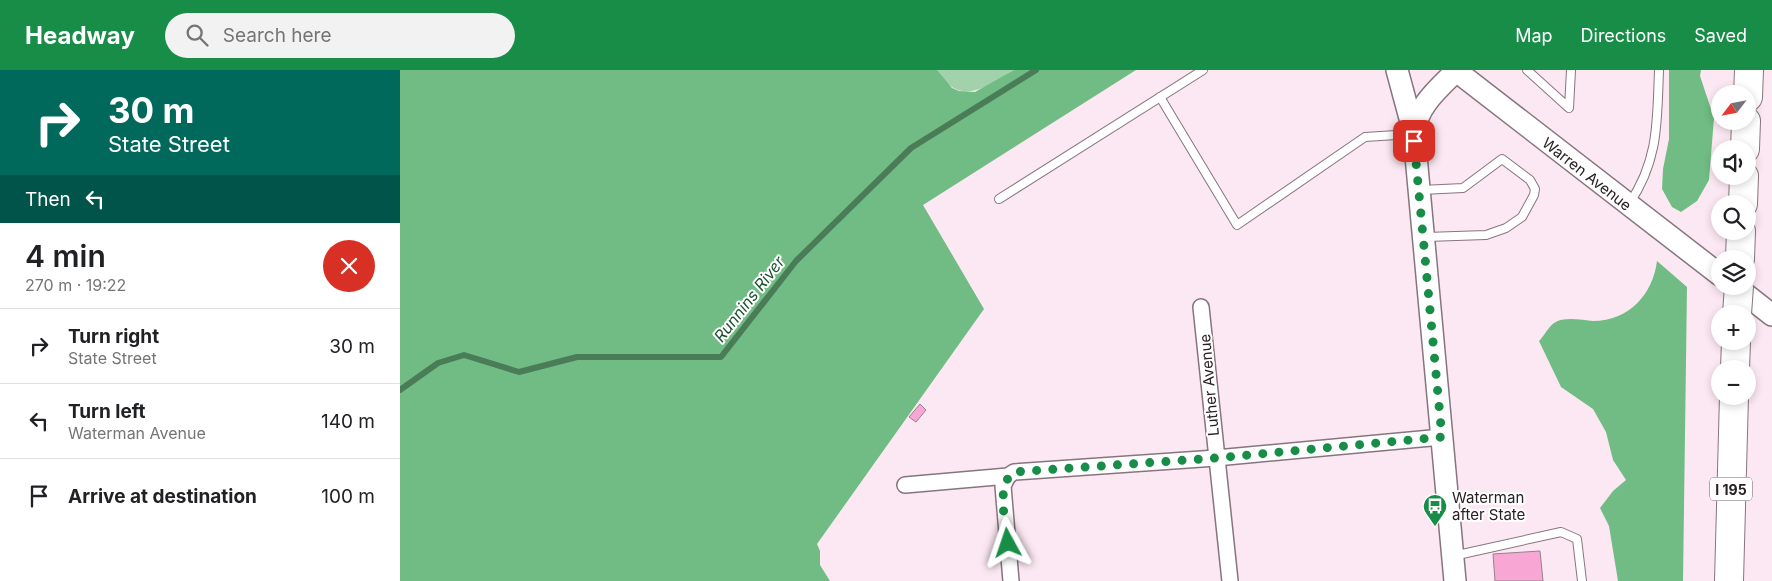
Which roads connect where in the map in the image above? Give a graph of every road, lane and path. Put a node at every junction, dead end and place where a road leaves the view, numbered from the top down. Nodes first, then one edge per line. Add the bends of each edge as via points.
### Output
1 (1203, 70) edge
2 (1397, 70) edge
3 (1456, 70) edge
4 (1527, 70) edge
5 (1571, 70) edge
6 (1659, 70) edge
7 (1749, 70) edge
8 (1748, 85) edge
9 (1160, 97) junction
10 (1414, 134) junction
11 (1419, 190) junction
12 (999, 199) dead end
13 (1628, 205) junction
14 (1423, 237) junction
15 (1711, 268) edge
16 (1746, 295) edge
17 (1201, 307) dead end
18 (1772, 315) edge
19 (1734, 405) edge
20 (1442, 437) junction
21 (1216, 458) junction
22 (1008, 476) junction
23 (905, 485) dead end
24 (1452, 556) junction
25 (1011, 581) edge
26 (1230, 581) edge
27 (1455, 581) edge
28 (1582, 581) edge
29 (1729, 581) edge

1 - 9 lane
2 - 10 main road
3 - 10 main road via 1424,106
3 - 13 main road, Warren Avenue
4 - 5 lane via 1569,108
6 - 13 lane via 1655,147 1644,180
7 - 8 highway
9 - 10 lane via 1237,225 1365,137
9 - 12 lane
10 - 11 main road
11 - 14 main road
11 - 14 lane via 1463,188 1502,159 1526,176 1535,189 1522,217 1506,228 1486,235
13 - 15 main road, Warren Avenue
14 - 20 main road
16 - 18 main road
17 - 21 street, Luther Avenue
19 - 29 highway, I 195
20 - 21 street
20 - 24 main road
21 - 22 street via 1014,472
21 - 26 street, Luther Avenue
22 - 23 street
22 - 25 street via 1003,486
24 - 27 main road
24 - 28 lane via 1561,532 1577,539

